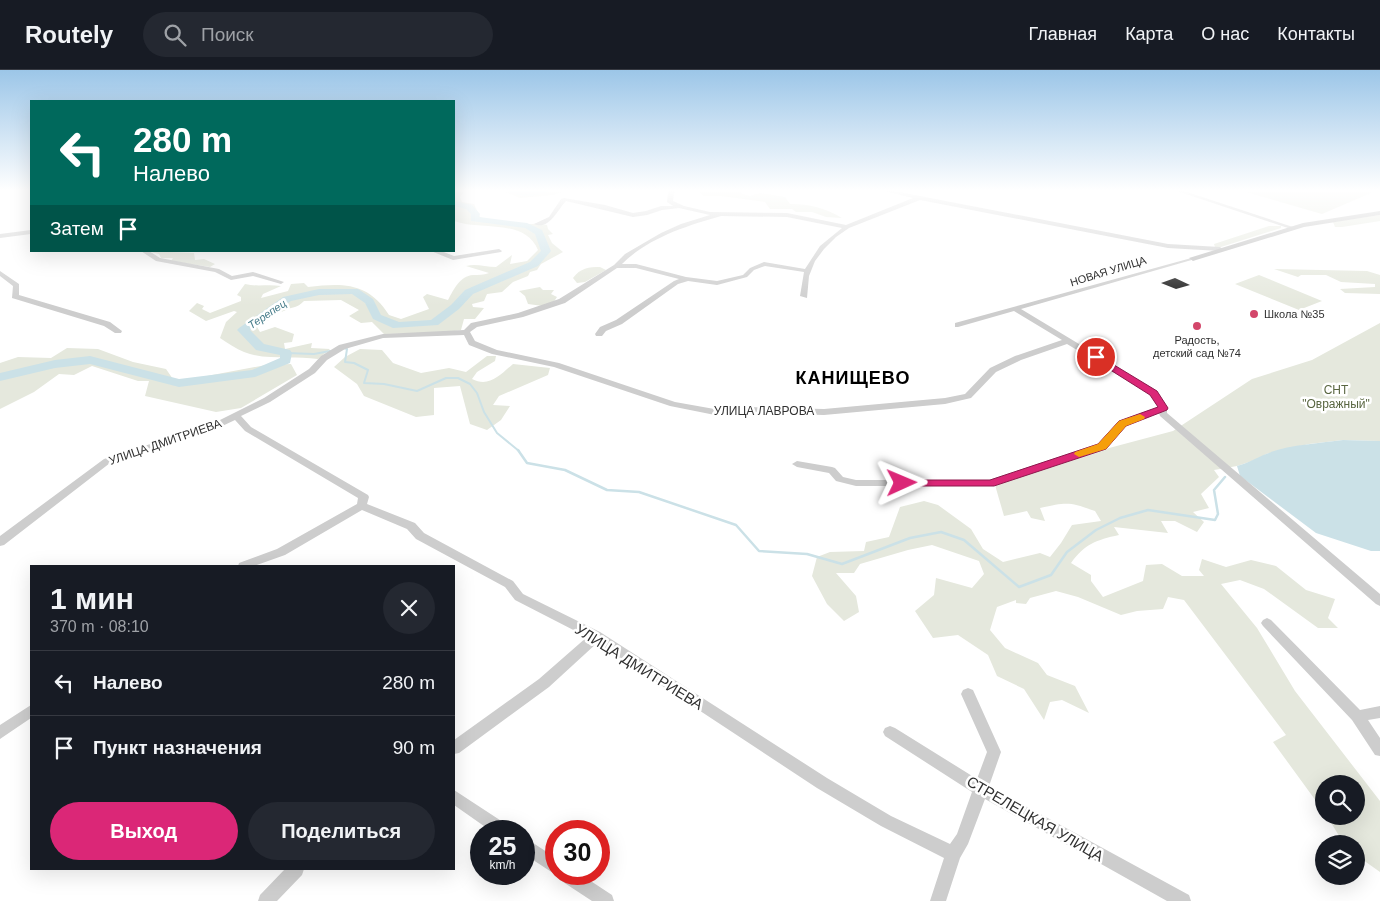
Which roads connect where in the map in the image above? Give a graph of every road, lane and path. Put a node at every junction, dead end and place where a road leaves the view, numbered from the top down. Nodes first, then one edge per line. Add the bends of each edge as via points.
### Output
1 (675, 229) edge
2 (844, 229) edge
3 (1079, 229) edge
4 (1290, 229) edge
5 (30, 232) edge
6 (0, 236) edge
7 (1168, 246) junction
8 (1220, 250) junction
9 (146, 252) edge
10 (437, 252) edge
11 (499, 252) dead end
12 (1193, 258) junction
13 (616, 266) junction
14 (808, 271) junction
15 (0, 273) edge
16 (686, 279) junction
17 (281, 282) dead end
18 (804, 296) dead end
19 (1017, 310) junction
20 (958, 325) dead end
21 (118, 331) dead end
22 (466, 332) junction
23 (599, 334) dead end
24 (1068, 341) junction
25 (1163, 408) junction
26 (236, 416) junction
27 (797, 464) dead end
28 (361, 506) junction
29 (0, 542) edge
30 (246, 565) edge
31 (1380, 601) edge
32 (1267, 623) dead end
33 (596, 636) junction
34 (968, 694) dead end
35 (30, 712) edge
36 (1380, 712) edge
37 (1357, 716) junction
38 (890, 732) dead end
39 (0, 733) edge
40 (455, 747) edge
41 (1380, 750) edge
42 (982, 790) junction
43 (455, 798) edge
44 (488, 820) edge
45 (953, 854) junction
46 (295, 870) edge
47 (582, 885) edge
48 (266, 901) edge
49 (606, 901) edge
50 (938, 901) edge
51 (1183, 901) edge

1 - 13 street, УЛИЦА ДМИТРИЕВА via 627,255
2 - 14 street via 836,233
3 - 7 street
4 - 8 street, НОВАЯ УЛИЦА
5 - 6 street
7 - 8 street
7 - 12 street
8 - 12 street, НОВАЯ УЛИЦА
9 - 17 street via 158,260 217,270 231,278 253,274
10 - 11 street via 453,258
12 - 19 street, НОВАЯ УЛИЦА
13 - 16 street via 636,266
13 - 22 street, УЛИЦА ДМИТРИЕВА via 562,301 474,325
14 - 16 street via 764,264 745,276 716,283
14 - 18 street
15 - 21 street via 17,285 15,296 107,324
16 - 23 street via 676,282
19 - 20 street, НОВАЯ УЛИЦА
19 - 24 street
22 - 24 street, УЛИЦА ЛАВРОВА via 472,343 495,352 556,365 673,404 720,413 747,410 824,412 945,401 968,396 993,370
22 - 26 street, УЛИЦА ДМИТРИЕВА via 383,336 342,347 267,400
24 - 25 street via 1154,393
25 - 27 street via 1122,424 1102,446 990,483 856,483 840,479 832,470
25 - 31 street via 1164,414
26 - 28 street, УЛИЦА ДМИТРИЕВА via 248,429 364,497
26 - 29 street, УЛИЦА ДМИТРИЕВА via 107,462
28 - 30 street via 281,552
28 - 33 street, УЛИЦА ДМИТРИЕВА via 411,526 420,536 509,584 519,597
32 - 37 street
33 - 40 street via 544,683
33 - 45 street, УЛИЦА ДМИТРИЕВА via 822,784
34 - 42 street via 994,752
35 - 39 street
36 - 37 street
37 - 41 street
38 - 42 street, СТРЕЛЕЦКАЯ УЛИЦА
42 - 45 street via 963,840
42 - 51 street, СТРЕЛЕЦКАЯ УЛИЦА
43 - 44 street
45 - 50 street
46 - 48 street
47 - 49 street

